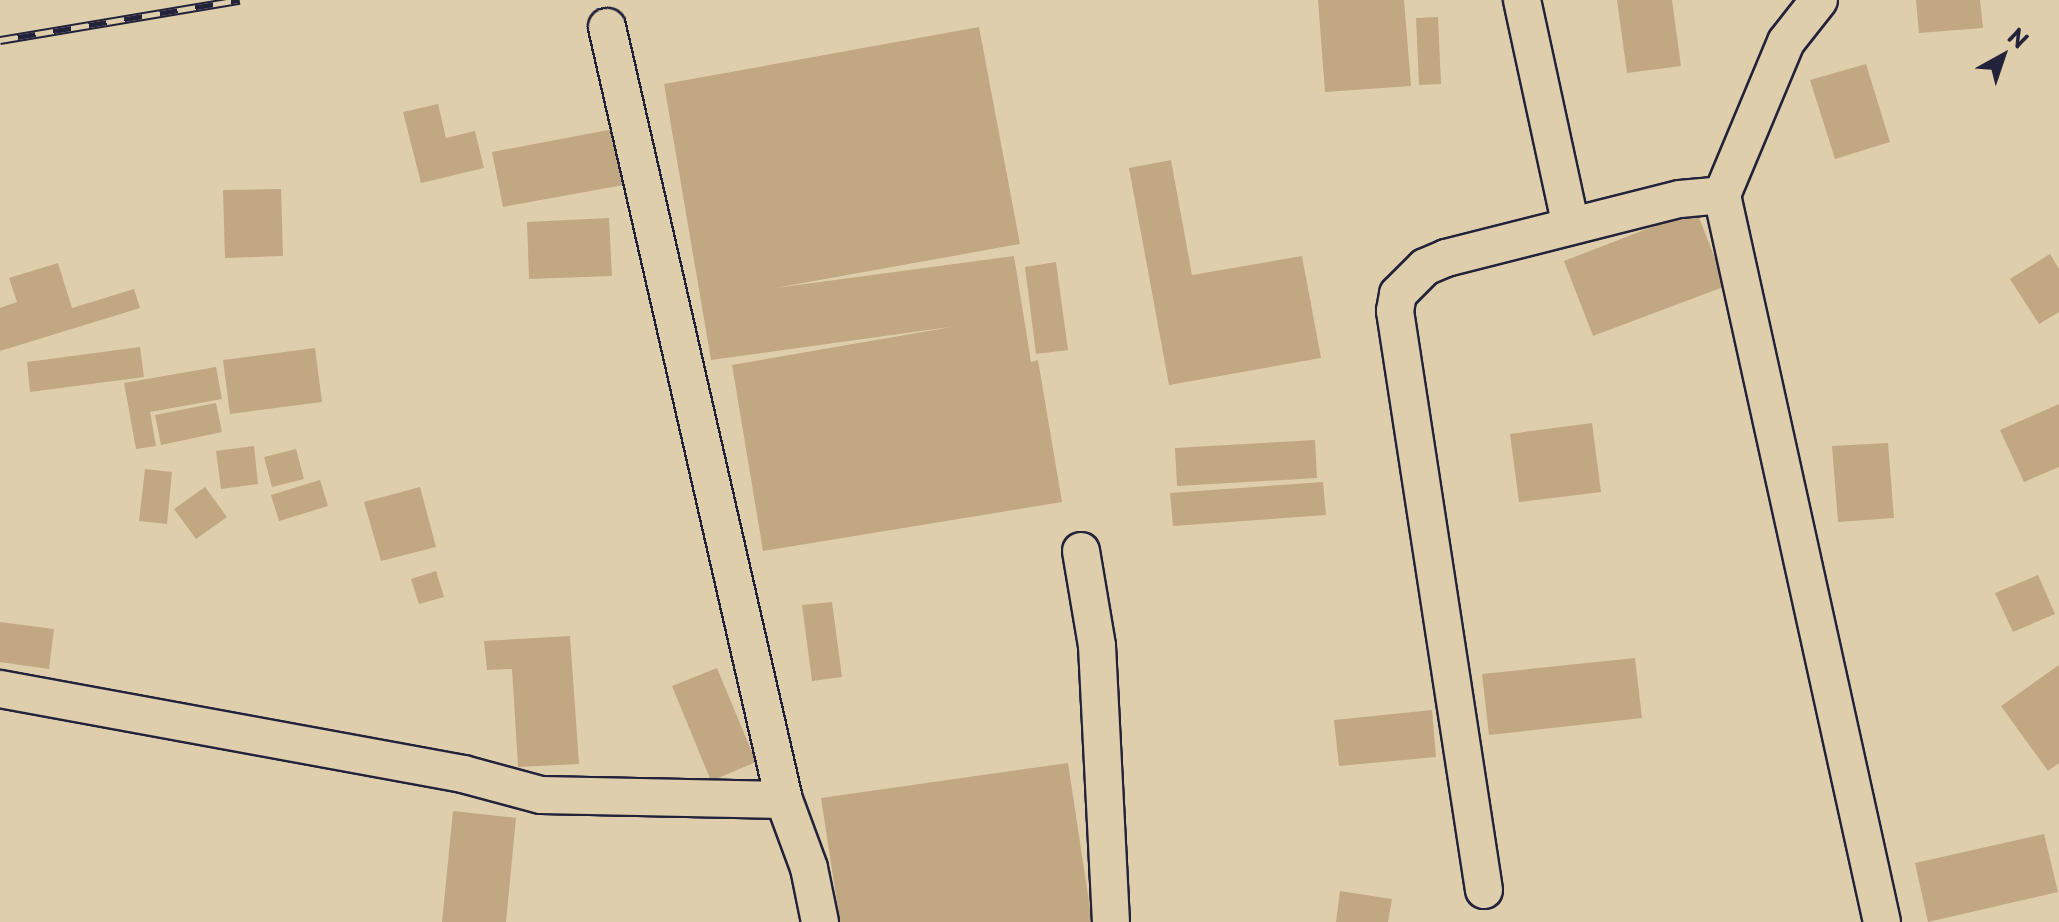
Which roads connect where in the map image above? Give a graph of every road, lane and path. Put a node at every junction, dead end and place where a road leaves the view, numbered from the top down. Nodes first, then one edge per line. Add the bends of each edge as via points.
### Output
1 (1522, 0) edge
2 (1819, 0) edge
3 (607, 27) dead end
4 (1722, 195) junction
5 (1571, 226) junction
6 (1081, 551) dead end
7 (0, 689) edge
8 (784, 800) junction
9 (1484, 890) dead end
10 (820, 922) edge
11 (1111, 922) edge
12 (1882, 922) edge

1 - 5 street
2 - 4 street via 1786,42
3 - 8 street
4 - 5 street via 1680,199
4 - 12 street
5 - 9 street via 1425,267 1398,294 1395,311
6 - 11 street via 1097,646
7 - 8 street via 463,774 541,795
8 - 10 street via 809,868

